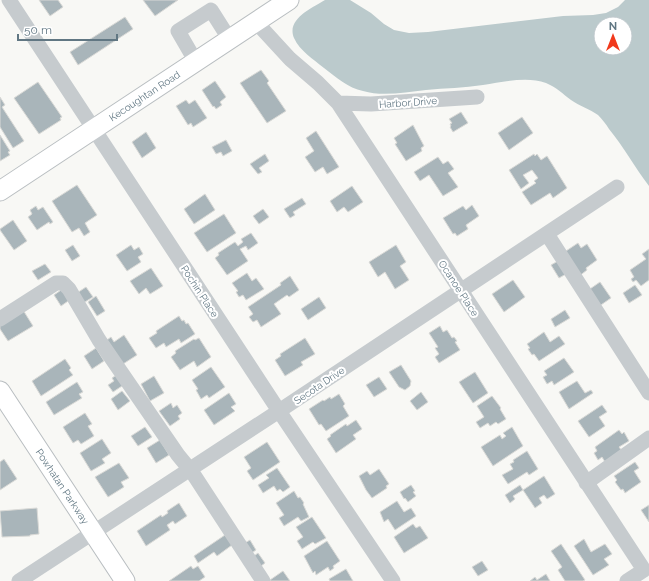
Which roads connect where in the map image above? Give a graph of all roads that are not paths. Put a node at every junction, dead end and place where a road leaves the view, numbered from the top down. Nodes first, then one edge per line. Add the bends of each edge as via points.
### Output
1 (9, 0) edge
2 (289, 0) edge
3 (208, 5) edge
4 (256, 22) junction
5 (230, 40) junction
6 (196, 62) junction
7 (477, 97) dead end
8 (338, 103) junction
9 (94, 130) junction
10 (617, 187) dead end
11 (0, 191) edge
12 (547, 234) junction
13 (460, 290) junction
14 (0, 320) edge
15 (0, 391) edge
16 (649, 393) edge
17 (279, 412) junction
18 (649, 438) edge
19 (190, 469) junction
20 (586, 483) junction
21 (93, 533) junction
22 (19, 581) edge
23 (125, 581) edge
24 (263, 581) edge
25 (393, 581) edge
26 (627, 581) edge

1 - 9 street, Pochin Place
2 - 4 main road, Kecoughtan Road
3 - 5 street
3 - 6 street via 178,31
4 - 5 main road, Kecoughtan Road
4 - 8 street, Ocanoe Place via 290,59
5 - 6 main road, Kecoughtan Road
6 - 9 main road, Kecoughtan Road
7 - 8 street, Harbor Drive via 371,104
8 - 13 street, Ocanoe Place
9 - 11 main road, Kecoughtan Road
9 - 17 street, Pochin Place
10 - 12 street, Secota Drive
12 - 13 street, Secota Drive
12 - 16 street
13 - 17 street, Secota Drive
13 - 20 street, Ocanoe Place
14 - 19 street via 56,283 63,283 169,442
15 - 21 main road, Powhatan Parkway
17 - 19 street, Secota Drive
17 - 25 street, Pochin Place
18 - 20 street
19 - 21 street, Secota Drive
19 - 24 street
20 - 26 street, Ocanoe Place via 644,570
21 - 22 street, Secota Drive
21 - 23 main road, Powhatan Parkway

